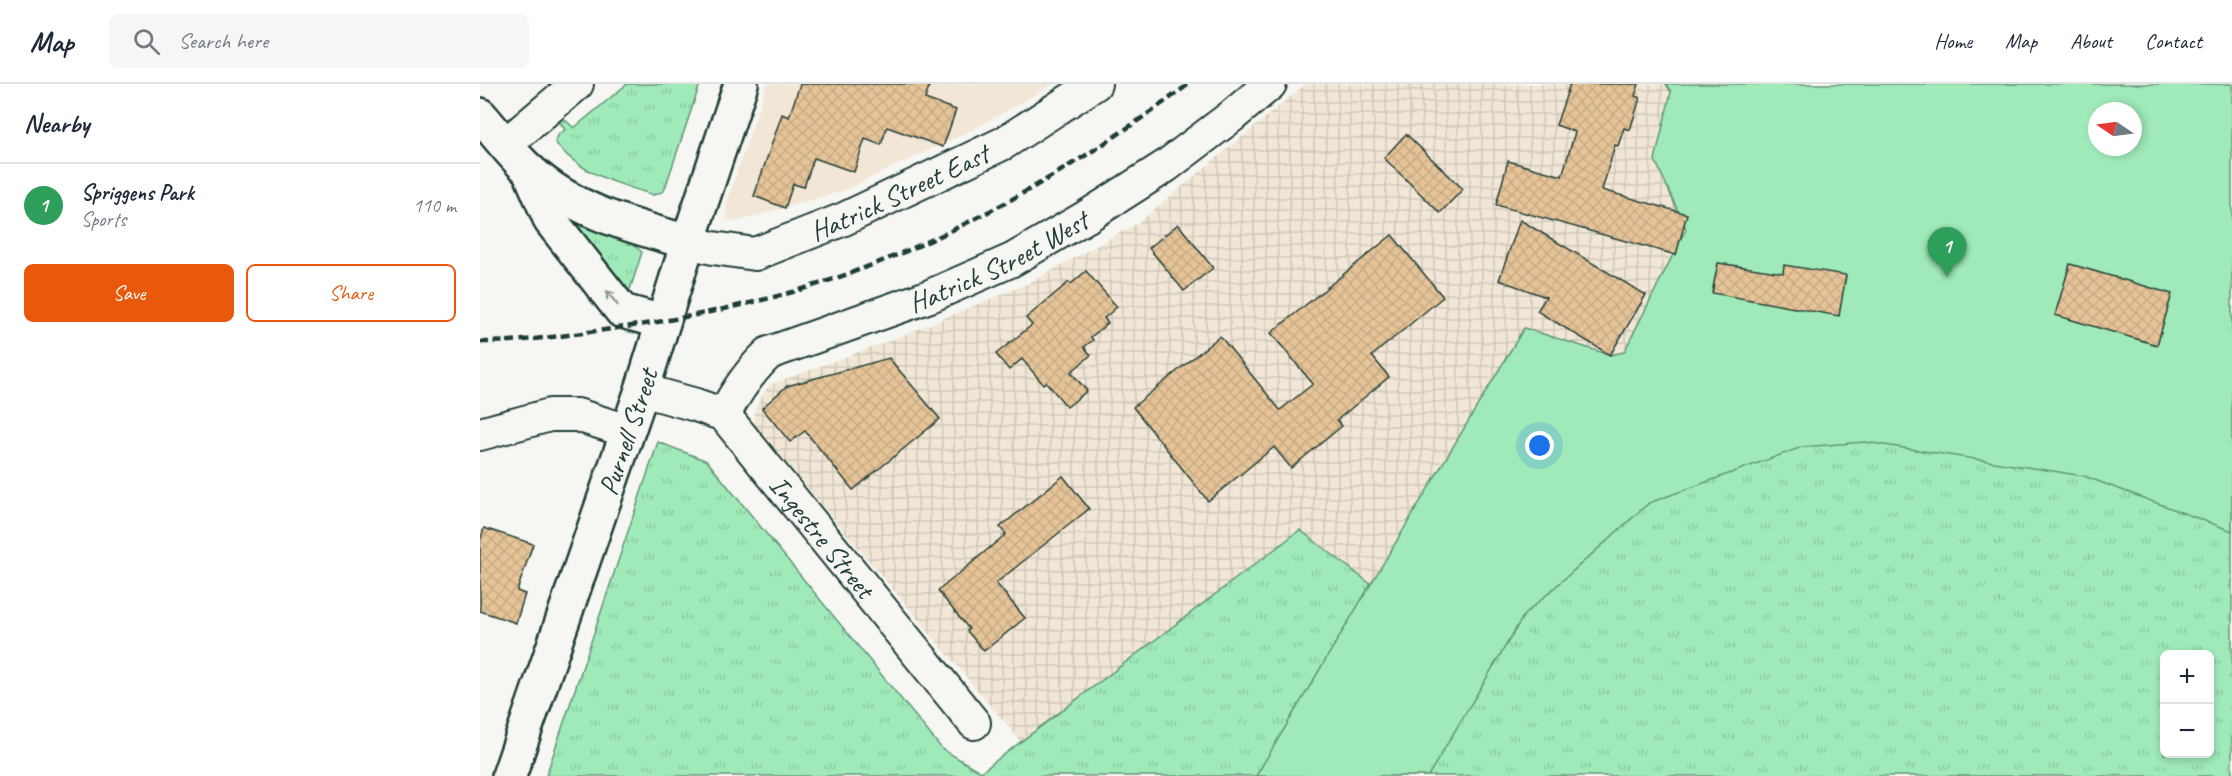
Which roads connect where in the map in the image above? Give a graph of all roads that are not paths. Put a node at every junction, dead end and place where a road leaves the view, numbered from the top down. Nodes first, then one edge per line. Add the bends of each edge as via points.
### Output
1 (577, 84) edge
2 (741, 84) edge
3 (1095, 84) edge
4 (1269, 84) edge
5 (480, 115) edge
6 (505, 144) junction
7 (529, 171) junction
8 (688, 242) junction
9 (663, 322) junction
10 (642, 390) junction
11 (724, 416) junction
12 (627, 431) junction
13 (480, 434) edge
14 (974, 723) dead end
15 (509, 776) edge

1 - 6 street
2 - 8 main road, Purnell Street
3 - 8 street, Hatrick Street East via 1004,143 844,219 755,254
4 - 11 street, Hatrick Street West via 1166,166 1012,260 930,296 770,353 738,387
5 - 6 main road
6 - 7 main road
7 - 8 main road via 596,214
9 -> 7 main road via 622,311 551,221
8 - 9 main road, Purnell Street
9 - 10 main road, Purnell Street
10 - 11 street, Ingestre Street
10 - 12 main road, Purnell Street
11 - 14 street, Ingestre Street
12 - 13 street via 577,416 550,415
12 - 15 main road, Purnell Street

